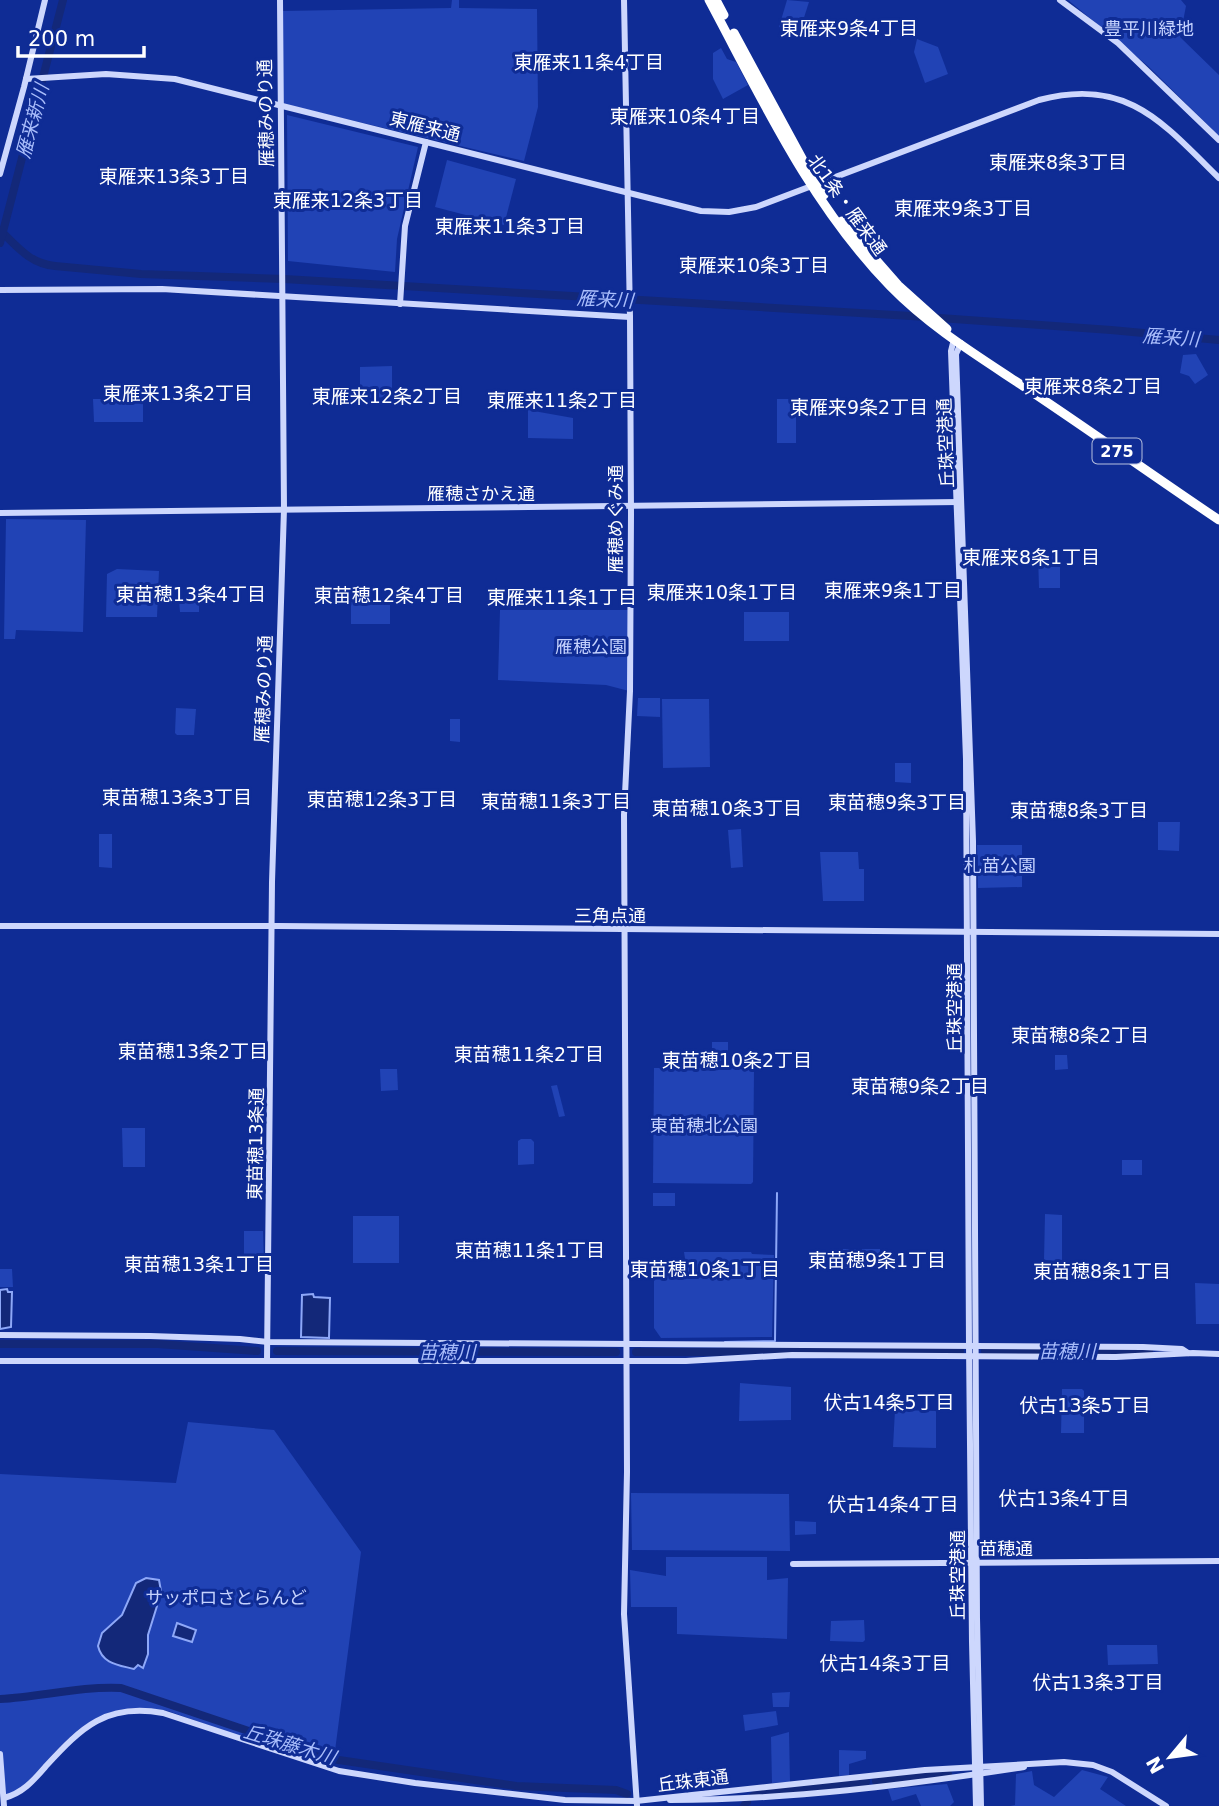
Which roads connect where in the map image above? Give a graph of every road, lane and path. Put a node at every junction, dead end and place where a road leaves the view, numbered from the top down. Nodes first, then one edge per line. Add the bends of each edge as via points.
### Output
1 (44, 0) edge
2 (280, 0) edge
3 (624, 0) edge
4 (709, 0) edge
5 (716, 0) edge
6 (1060, 0) edge
7 (29, 79) junction
8 (280, 104) junction
9 (1219, 140) edge
10 (426, 142) junction
11 (0, 174) edge
12 (1219, 178) edge
13 (814, 186) junction
14 (628, 193) junction
15 (0, 290) edge
16 (282, 296) junction
17 (400, 304) junction
18 (630, 317) junction
19 (958, 341) junction
20 (960, 502) junction
21 (631, 507) junction
22 (284, 509) junction
23 (0, 513) edge
24 (1219, 520) edge
25 (0, 926) edge
26 (271, 927) junction
27 (624, 930) junction
28 (972, 933) junction
29 (1219, 934) edge
30 (0, 1335) edge
31 (268, 1342) junction
32 (626, 1344) junction
33 (972, 1345) junction
34 (1188, 1353) junction
35 (1219, 1354) edge
36 (973, 1356) junction
37 (267, 1360) junction
38 (627, 1360) junction
39 (0, 1361) edge
40 (1219, 1561) edge
41 (974, 1563) junction
42 (793, 1564) dead end
43 (0, 1754) edge
44 (978, 1770) junction
45 (650, 1800) junction
46 (4, 1802) edge
47 (636, 1804) edge
48 (979, 1806) edge
49 (1166, 1806) edge

1 - 7 street
2 - 8 street, 雁穂みのり通
3 - 14 street, 雁穂めぐみ通
4 - 13 highway, 北1条・雁来通 / 275
5 - 13 highway, 北1条・雁来通 / 275
6 - 9 street via 1118,43
7 - 8 street, 東雁来通 via 151,76
7 - 11 street
8 - 10 street, 東雁来通
8 - 16 street, 雁穂みのり通
10 - 14 street, 東雁来通
10 - 17 street via 405,226
12 - 13 street, 東雁来通 via 1150,114 1084,92 1039,100
13 - 14 street, 東雁来通 via 743,210 716,213
13 - 19 highway, 北1条・雁来通 / 275 via 873,267
14 - 18 street, 雁穂めぐみ通
15 - 16 street via 144,288
16 - 17 street
16 - 22 street, 雁穂みのり通
17 - 18 street
18 - 21 street, 雁穂めぐみ通
19 - 20 street, 丘珠空港通
19 - 24 highway, 北1条・雁来通 / 275
20 - 21 street, 雁穂さかえ通
20 - 28 street, 丘珠空港通 via 971,722
21 - 22 street, 雁穂さかえ通
21 - 27 street, 雁穂めぐみ通
22 - 23 street, 雁穂さかえ通
22 - 26 street, 雁穂みのり通
25 - 26 street, 三角点通
26 - 27 street, 三角点通
26 - 31 street, 東苗穂13条通
27 - 28 street, 三角点通
27 - 32 street, 雁穂めぐみ通
28 - 29 street, 三角点通
28 - 33 street, 丘珠空港通
30 - 31 street
31 - 32 street
31 - 37 street, 東苗穂13条通
32 - 33 street
32 - 38 street, 雁穂めぐみ通
33 - 34 street via 1143,1347
33 - 36 street, 丘珠空港通
34 - 35 street
34 - 36 street
36 - 38 street via 792,1354 718,1361
36 - 41 street, 丘珠空港通
37 - 38 street
37 - 39 street
38 - 47 street, 雁穂めぐみ通 via 624,1614
40 - 41 street, 苗穂通
41 - 42 street, 苗穂通
41 - 44 street, 丘珠空港通
43 - 46 street
44 - 45 street, 丘珠東通
44 - 45 street, 丘珠東通 via 757,1799
44 - 48 street, 丘珠空港通
44 - 49 street, 丘珠東通 via 1072,1762 1102,1768
45 - 47 street
46 - 47 street via 23,1790 86,1727 111,1714 136,1709 163,1713 351,1773 565,1800

